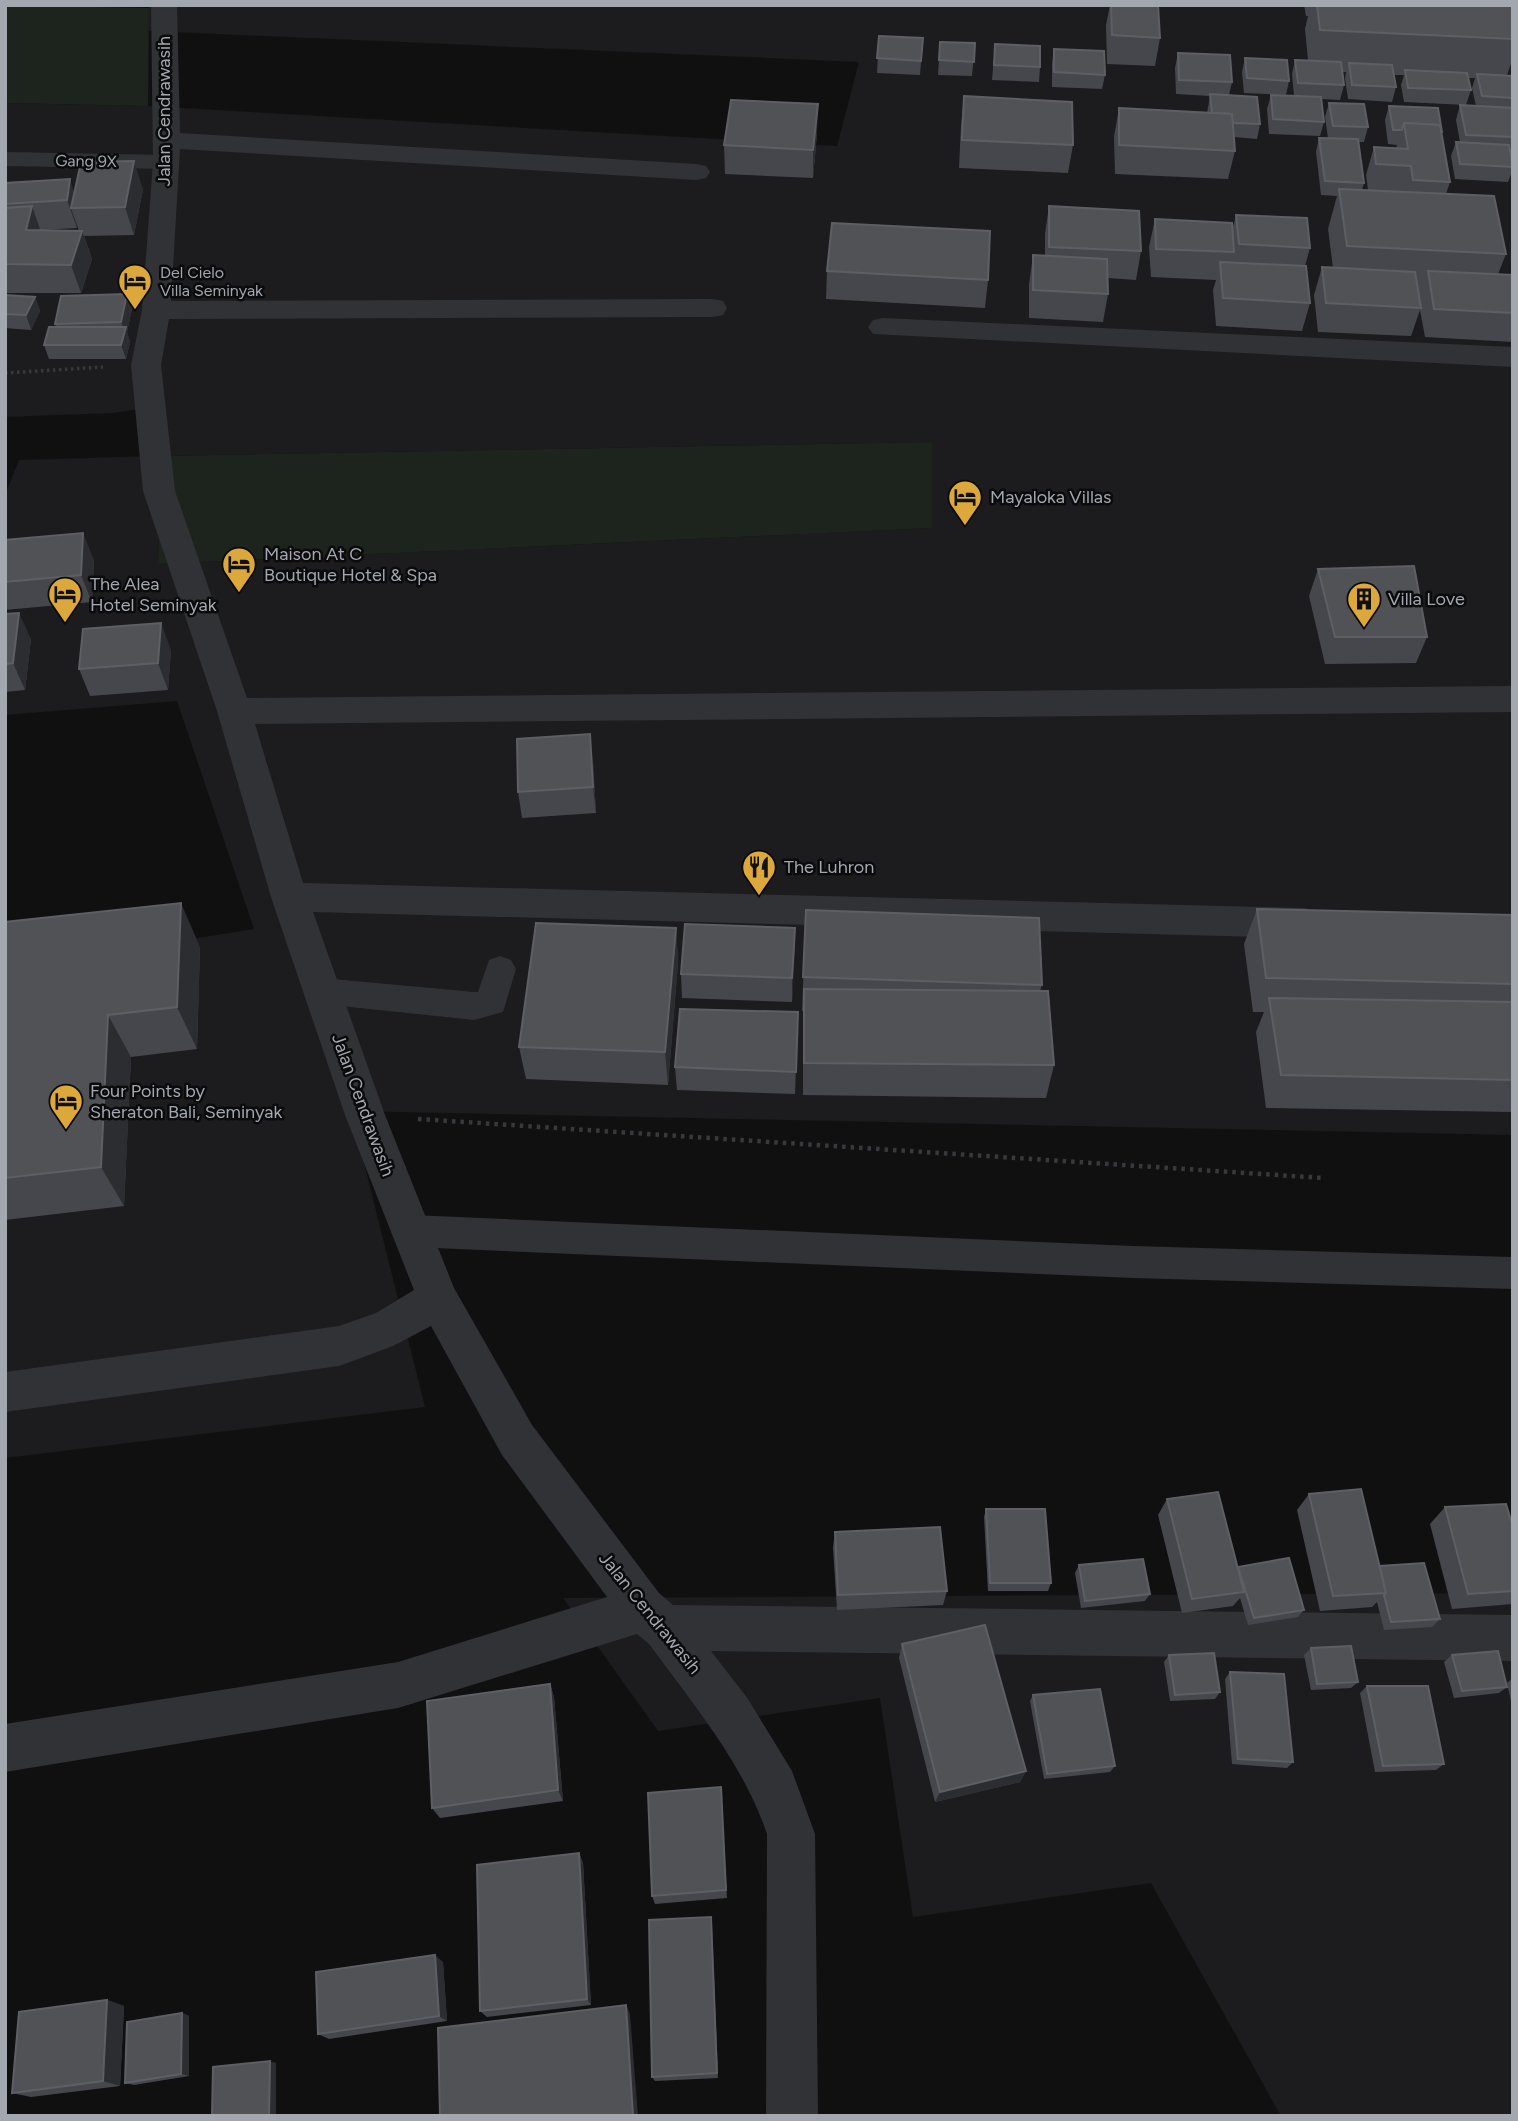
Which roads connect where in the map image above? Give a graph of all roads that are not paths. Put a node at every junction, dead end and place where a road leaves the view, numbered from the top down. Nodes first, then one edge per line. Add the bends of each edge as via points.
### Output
1 (164, 5) edge
2 (166, 151) junction
3 (5, 159) edge
4 (696, 172) dead end
5 (713, 308) dead end
6 (156, 310) junction
7 (883, 327) dead end
8 (1513, 357) edge
9 (1513, 699) edge
10 (234, 711) junction
11 (289, 897) junction
12 (1332, 924) edge
13 (500, 969) dead end
14 (322, 991) junction
15 (412, 1231) junction
16 (1513, 1273) edge
17 (437, 1297) junction
18 (5, 1392) edge
19 (654, 1619) junction
20 (1513, 1638) edge
21 (5, 1748) edge
22 (792, 2116) edge

1 - 2 street, Jalan Cendrawasih
2 - 3 lane, Gang 9X
2 - 4 street
2 - 6 street, Jalan Cendrawasih
5 - 6 street
6 - 10 street, Jalan Cendrawasih via 146,365 159,491
7 - 8 street
9 - 10 street
10 - 11 street, Jalan Cendrawasih
11 - 12 street
11 - 14 street, Jalan Cendrawasih
13 - 14 lane via 491,1002 474,1006
14 - 15 street, Jalan Cendrawasih
15 - 16 lane via 1105,1261
15 - 17 street, Jalan Cendrawasih
17 - 18 street via 394,1325 339,1346
17 - 19 street, Jalan Cendrawasih via 517,1440
19 - 20 street
19 - 21 street via 398,1685
19 - 22 street, Jalan Cendrawasih via 731,1716 775,1788 791,1835

